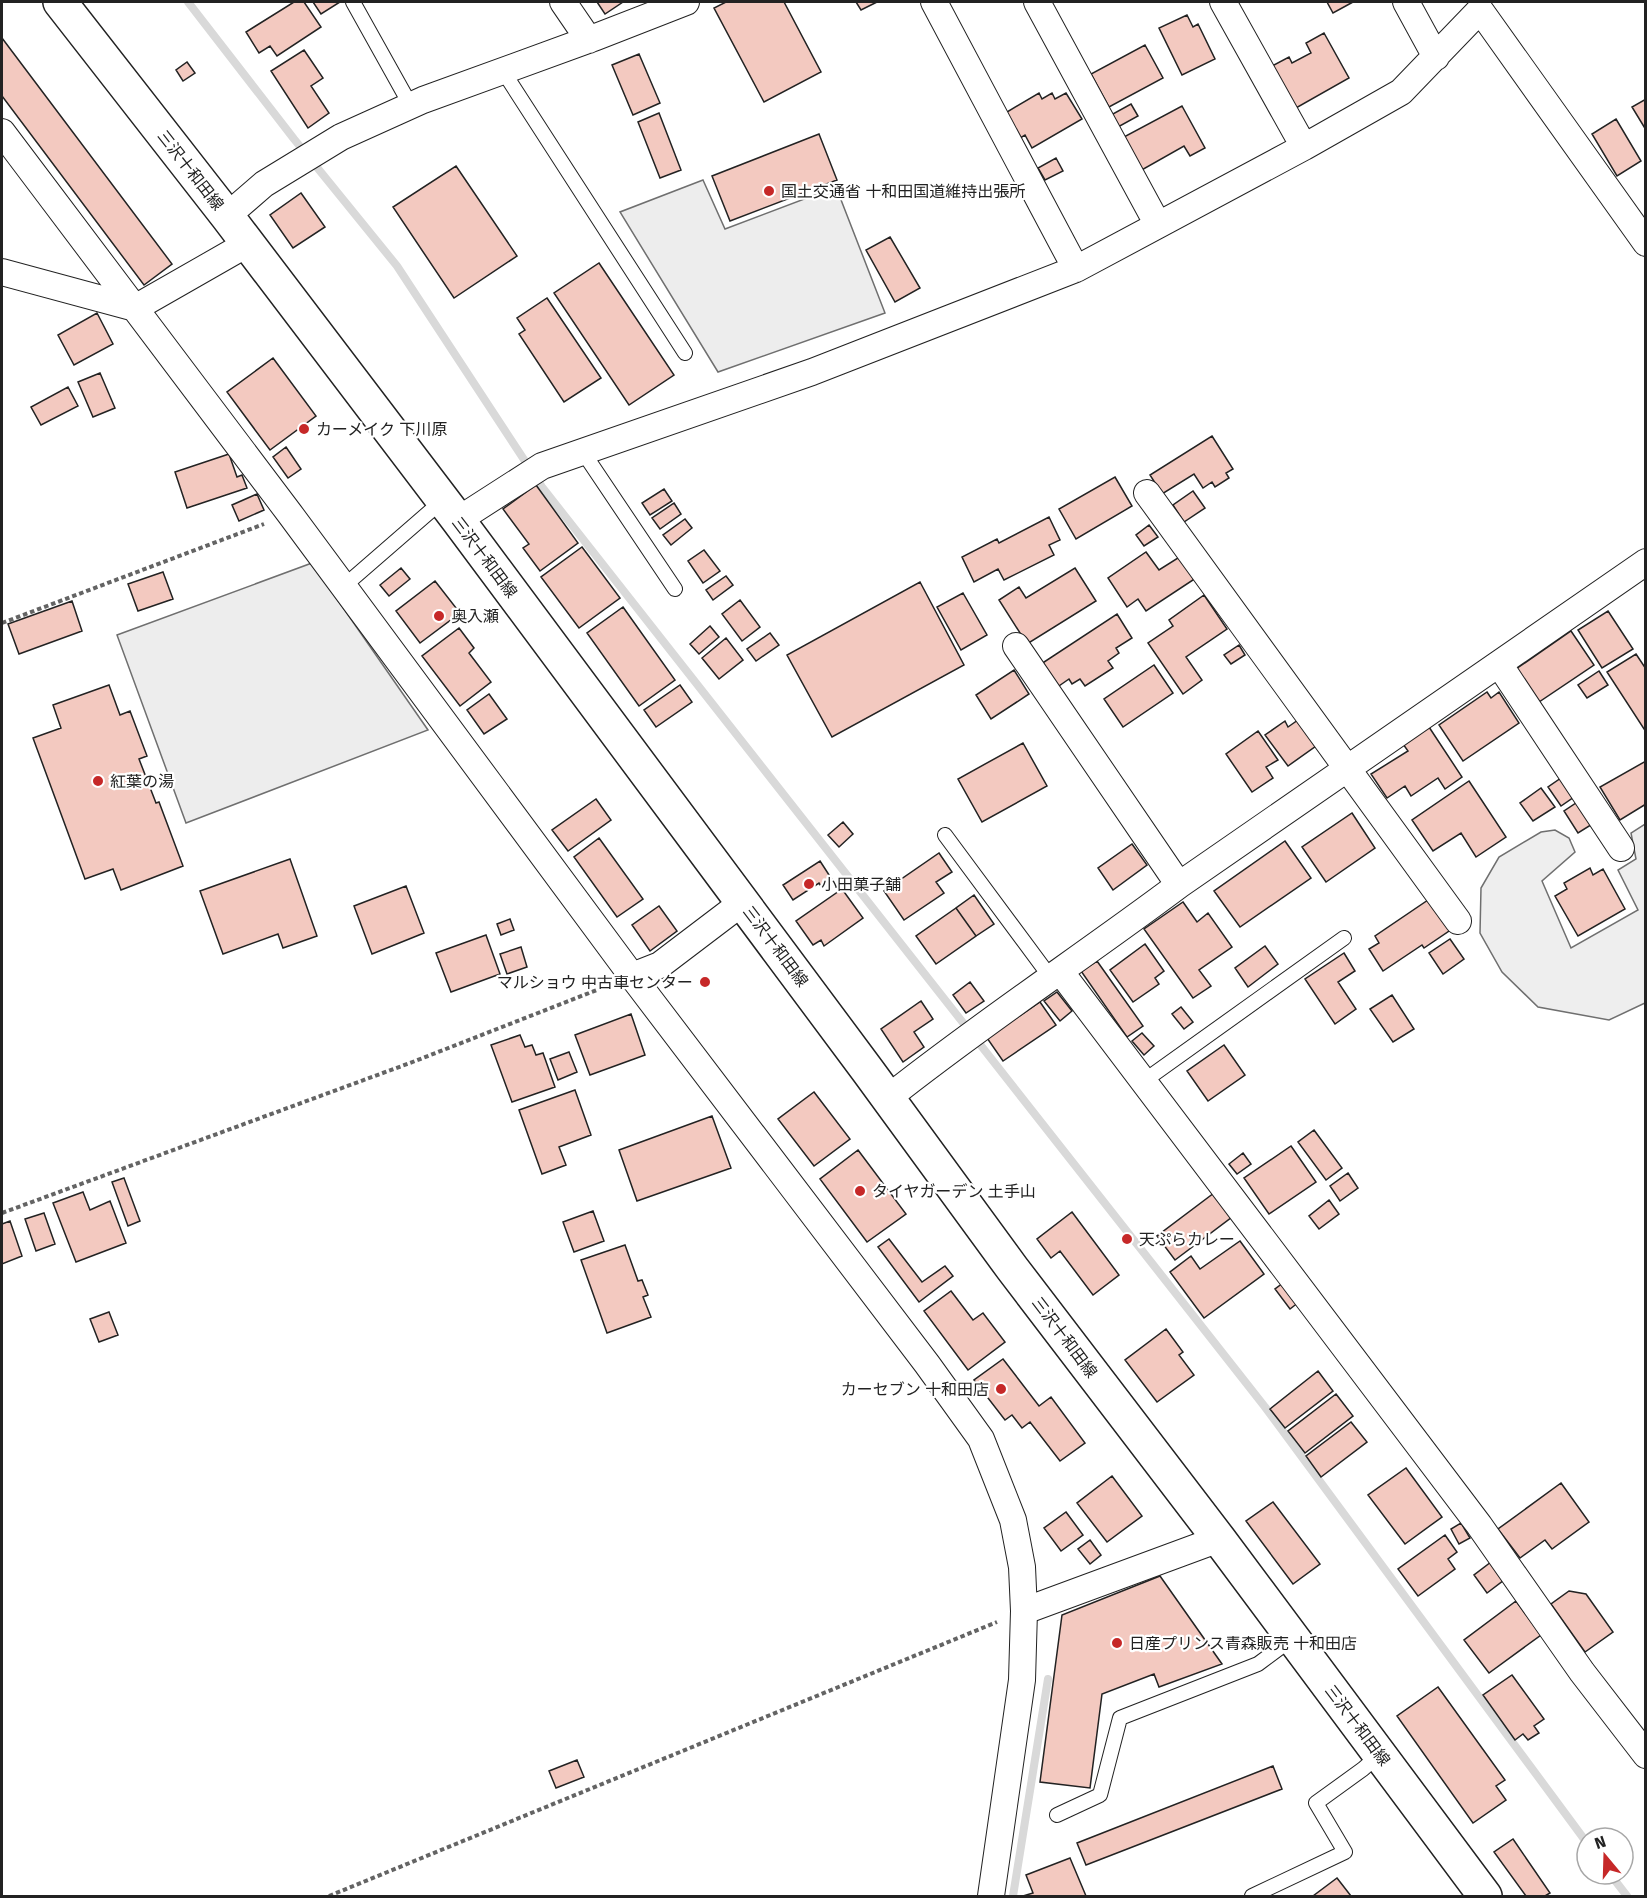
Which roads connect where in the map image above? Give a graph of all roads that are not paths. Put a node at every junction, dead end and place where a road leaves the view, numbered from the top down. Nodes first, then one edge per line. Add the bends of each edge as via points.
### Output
1 (60, 2) edge
2 (353, 2) edge
3 (563, 2) edge
4 (686, 2) edge
5 (934, 2) edge
6 (1037, 2) edge
7 (1223, 2) edge
8 (1406, 2) edge
9 (1486, 6) edge
10 (589, 40) junction
11 (1436, 57) junction
12 (503, 71) junction
13 (411, 106) junction
14 (2, 132) edge
15 (1304, 147) junction
16 (227, 216) junction
17 (1158, 225) junction
18 (247, 243) junction
19 (1646, 243) edge
20 (1076, 269) junction
21 (2, 272) edge
22 (135, 308) junction
23 (685, 354) dead end
24 (583, 452) junction
25 (1148, 494) dead end
26 (450, 511) junction
27 (1646, 562) edge
28 (343, 587) junction
29 (675, 589) dead end
30 (1016, 646) dead end
31 (1499, 664) junction
32 (1348, 769) junction
33 (945, 835) dead end
34 (1622, 848) dead end
35 (1179, 885) junction
36 (743, 902) junction
37 (1458, 921) dead end
38 (1344, 938) dead end
39 (1055, 975) junction
40 (632, 976) junction
41 (1144, 1082) junction
42 (888, 1098) junction
43 (1219, 1539) junction
44 (1024, 1611) junction
45 (1293, 1638) junction
46 (1380, 1754) junction
47 (1646, 1755) edge
48 (1057, 1815) dead end
49 (991, 1896) edge
50 (1252, 1896) edge
51 (1485, 1896) edge

1 - 16 main road, 三沢十和田線
2 - 13 lane
3 - 10 street
4 - 10 street
5 - 20 street
6 - 17 street
7 - 15 street
8 - 11 street
9 - 11 street
9 - 19 street
10 - 12 street
11 - 15 street via 1401,92
12 - 13 street
12 - 23 lane
13 - 16 street via 341,137 264,184
14 - 22 street
15 - 17 street
16 - 18 main road, 三沢十和田線
17 - 20 street
18 - 22 street
18 - 26 main road, 三沢十和田線
20 - 24 street via 812,372
21 - 22 street
22 - 28 street
24 - 26 street via 542,466
24 - 29 lane
25 - 32 street
26 - 28 lane
26 - 36 main road, 三沢十和田線
27 - 31 street
28 - 40 street
30 - 35 street
31 - 32 street
31 - 34 street
32 - 35 street
32 - 37 street
33 - 39 lane
35 - 39 street
36 - 40 street via 660,966
36 - 42 main road, 三沢十和田線
38 - 41 lane
39 - 41 street
39 - 42 street
40 - 44 street via 981,1439 1013,1520 1022,1567
41 - 47 street via 1479,1525 1582,1672
42 - 43 main road, 三沢十和田線
43 - 44 street
43 - 45 main road, 三沢十和田線
44 - 49 street via 1022,1680
45 - 46 main road, 三沢十和田線
45 - 48 lane via 1258,1664 1120,1718 1100,1795
46 - 50 lane via 1316,1803 1345,1852
46 - 51 main road, 三沢十和田線

